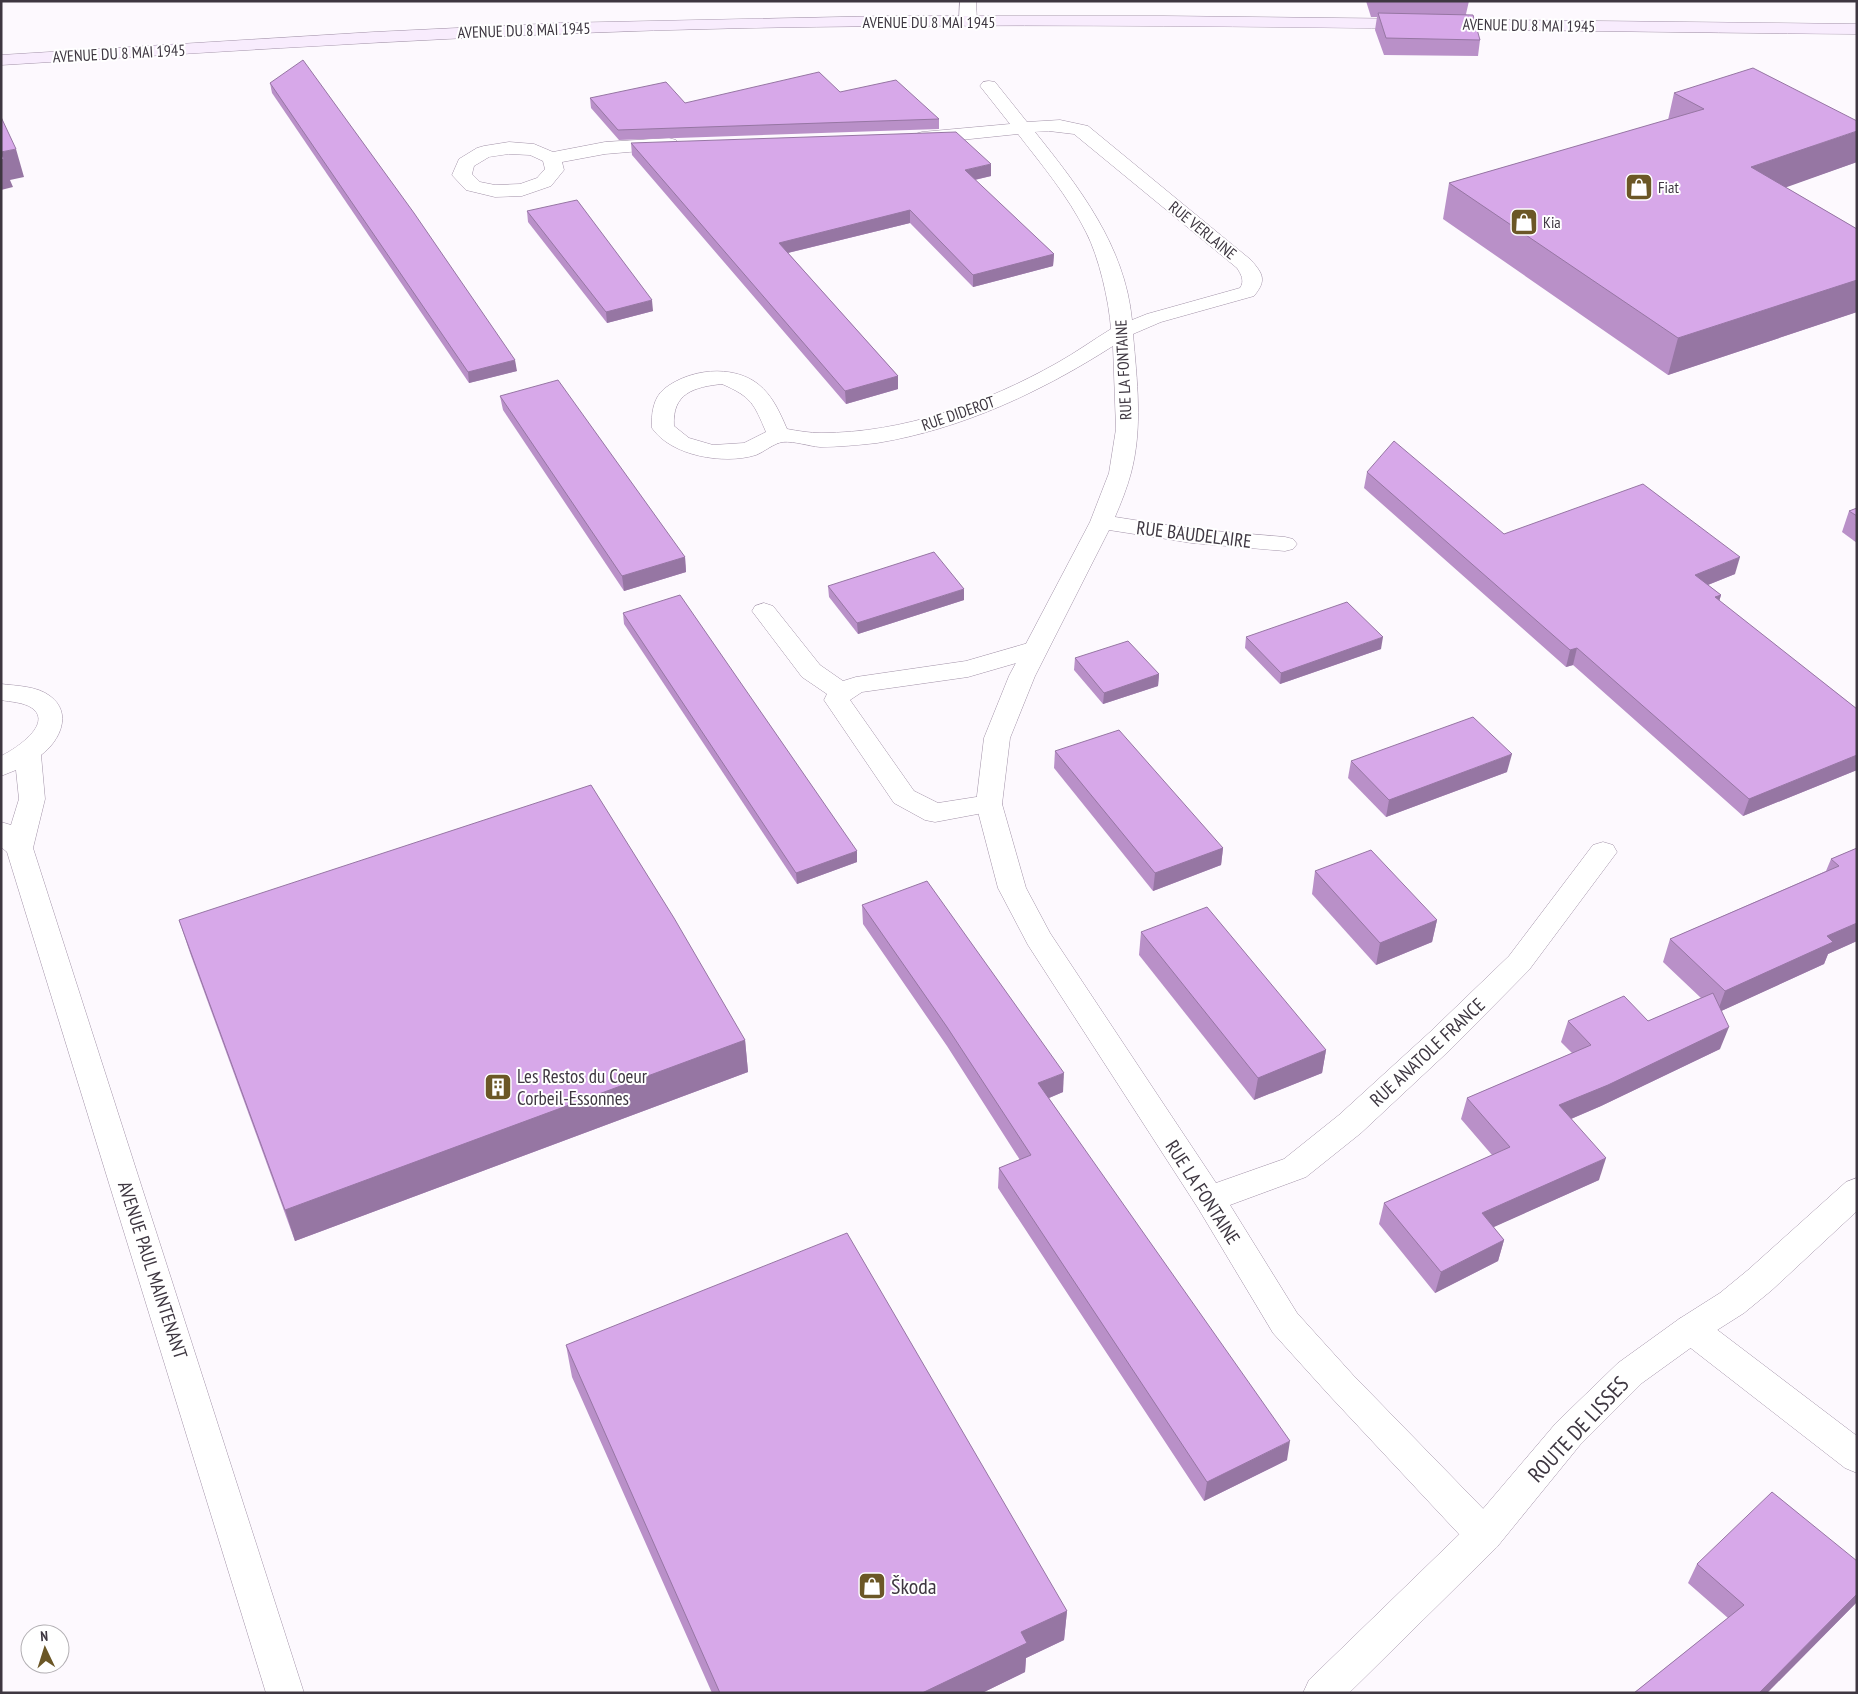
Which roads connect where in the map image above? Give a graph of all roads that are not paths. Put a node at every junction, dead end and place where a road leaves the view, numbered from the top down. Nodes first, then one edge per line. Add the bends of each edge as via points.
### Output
1 (781, 6) dead end
2 (968, 10) edge
3 (492, 15) dead end
4 (1857, 15) edge
5 (235, 29) dead end
6 (1857, 29) edge
7 (1, 60) edge
8 (989, 86) dead end
9 (1021, 129) junction
10 (907, 139) edge
11 (683, 144) edge
12 (551, 158) dead end
13 (1122, 330) junction
14 (778, 435) junction
15 (1102, 522) junction
16 (1285, 544) dead end
17 (764, 611) dead end
18 (1035, 649) junction
19 (1, 671) edge
20 (9, 692) edge
21 (841, 692) junction
22 (28, 755) junction
23 (1, 767) edge
24 (989, 804) junction
25 (10, 839) edge
26 (1603, 852) dead end
27 (1857, 1191) edge
28 (1209, 1199) junction
29 (1691, 1329) junction
30 (1857, 1457) edge
31 (1484, 1535) junction
32 (285, 1693) edge
33 (1322, 1693) edge

1 - 2 main road, AVENUE DU 8 MAI 1945
2 - 4 main road, AVENUE DU 8 MAI 1945
2 - 6 main road, AVENUE DU 8 MAI 1945
2 - 7 main road, AVENUE DU 8 MAI 1945 via 746,23 486,31
3 - 5 main road, AVENUE DU 8 MAI 1945
8 - 9 street, RUE LA FONTAINE
9 - 10 street
9 - 13 street, RUE LA FONTAINE via 1065,182 1097,233 1114,280
9 - 13 street, RUE VERLAINE via 1068,125 1081,130 1252,274 1252,286 1247,292
11 - 12 street via 605,148
13 - 14 street, RUE DIDEROT via 1064,368 988,405 923,426 876,436 820,440
13 - 15 street, RUE LA FONTAINE via 1127,429 1120,474
14 - 14 street via 765,404 750,388 725,377 696,380 671,394 662,413 663,428 681,443 712,452 749,450
15 - 16 street, RUE BAUDELAIRE via 1192,536
15 - 18 street, RUE LA FONTAINE
17 - 21 street via 811,671
18 - 21 street via 968,669 856,685
18 - 24 street, RUE LA FONTAINE via 997,738
19 - 20 street
20 - 22 street via 34,697 51,716 50,729
21 - 24 street via 837,700 904,797 935,813
22 - 23 street
22 - 25 street, AVENUE PAUL MAINTENANT via 32,799
24 - 28 street, RUE LA FONTAINE via 1012,888 1038,938
25 - 32 street, AVENUE PAUL MAINTENANT
26 - 28 street, RUE ANATOLE FRANCE via 1519,963 1350,1124 1295,1168
27 - 29 street, ROUTE DE LISSES via 1760,1280 1732,1303
28 - 31 street, RUE LA FONTAINE via 1286,1323 1340,1385
29 - 30 street
29 - 31 street, ROUTE DE LISSES via 1630,1373 1584,1418
31 - 33 street, ROUTE DE LISSES

